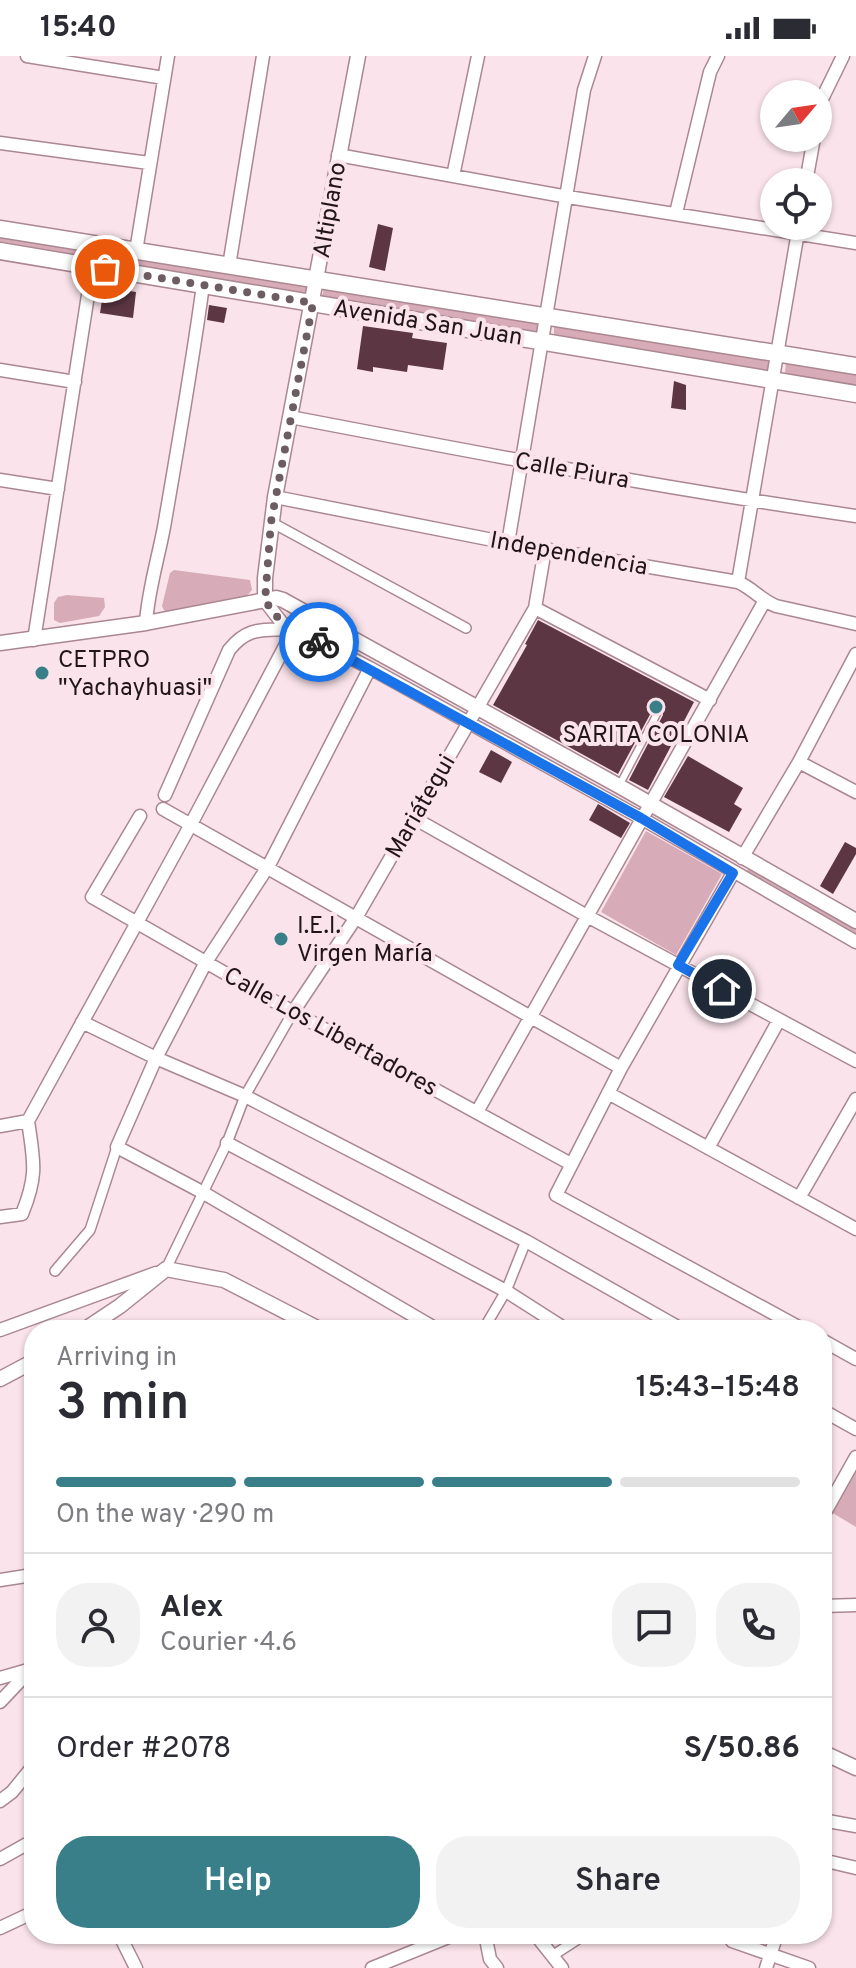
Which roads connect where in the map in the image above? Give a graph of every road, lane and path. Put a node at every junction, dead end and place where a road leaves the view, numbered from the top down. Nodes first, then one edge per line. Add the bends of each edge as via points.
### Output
1 (27, 56) edge
2 (168, 56) edge
3 (263, 56) edge
4 (358, 56) edge
5 (478, 56) edge
6 (595, 56) edge
7 (718, 56) edge
8 (843, 56) edge
9 (164, 78) junction
10 (831, 80) edge
11 (0, 143) edge
12 (338, 155) junction
13 (149, 163) junction
14 (453, 176) junction
15 (568, 197) junction
16 (676, 213) junction
17 (760, 224) edge
18 (0, 229) edge
19 (832, 237) edge
20 (796, 240) edge
21 (856, 243) edge
22 (96, 244) junction
23 (0, 251) edge
24 (136, 251) junction
25 (229, 266) junction
26 (92, 267) junction
27 (317, 279) junction
28 (203, 285) junction
29 (313, 303) junction
30 (545, 315) junction
31 (540, 341) junction
32 (777, 353) junction
33 (856, 366) edge
34 (0, 370) edge
35 (772, 379) junction
36 (75, 382) junction
37 (856, 394) edge
38 (290, 417) junction
39 (520, 462) junction
40 (0, 480) edge
41 (58, 489) junction
42 (275, 497) junction
43 (751, 501) junction
44 (856, 516) edge
45 (271, 522) junction
46 (508, 543) junction
47 (545, 549) junction
48 (738, 582) junction
49 (265, 601) junction
50 (764, 602) junction
51 (535, 608) junction
52 (146, 623) junction
53 (856, 624) edge
54 (466, 628) dead end
55 (294, 629) junction
56 (34, 640) junction
57 (0, 643) edge
58 (856, 654) edge
59 (370, 668) junction
60 (710, 700) junction
61 (478, 709) junction
62 (658, 712) dead end
63 (469, 723) junction
64 (799, 762) junction
65 (619, 786) junction
66 (856, 792) edge
67 (165, 795) dead end
68 (650, 804) junction
69 (163, 809) dead end
70 (140, 816) dead end
71 (412, 817) junction
72 (641, 818) junction
73 (190, 826) junction
74 (742, 858) junction
75 (267, 868) junction
76 (733, 873) junction
77 (587, 916) junction
78 (356, 917) junction
79 (856, 921) edge
80 (137, 922) junction
81 (856, 942) edge
82 (206, 962) junction
83 (678, 965) junction
84 (293, 1012) junction
85 (532, 1015) junction
86 (779, 1020) junction
87 (82, 1022) junction
88 (156, 1058) junction
89 (856, 1061) edge
90 (621, 1068) junction
91 (608, 1093) junction
92 (245, 1096) junction
93 (856, 1099) edge
94 (477, 1112) junction
95 (28, 1121) junction
96 (0, 1126) edge
97 (227, 1143) junction
98 (117, 1147) junction
99 (708, 1148) junction
100 (571, 1164) junction
101 (202, 1192) junction
102 (799, 1198) junction
103 (0, 1217) edge
104 (856, 1229) edge
105 (526, 1241) junction
106 (166, 1269) junction
107 (55, 1271) dead end
108 (506, 1291) junction
109 (27, 1320) edge
110 (99, 1320) edge
111 (302, 1320) edge
112 (421, 1320) edge
113 (489, 1320) edge
114 (551, 1320) edge
115 (665, 1320) edge
116 (783, 1320) edge
117 (24, 1321) edge
118 (0, 1330) edge
119 (832, 1346) edge
120 (856, 1359) edge
121 (24, 1366) edge
122 (0, 1379) edge
123 (832, 1416) edge
124 (856, 1429) edge
125 (856, 1457) edge
126 (832, 1498) edge
127 (24, 1576) edge
128 (0, 1580) edge
129 (856, 1605) edge
130 (832, 1606) edge
131 (24, 1670) edge
132 (24, 1676) edge
133 (0, 1678) edge
134 (0, 1702) edge
135 (832, 1757) edge
136 (856, 1768) edge
137 (24, 1777) edge
138 (0, 1801) edge
139 (832, 1822) edge
140 (856, 1826) edge
141 (24, 1846) edge
142 (0, 1859) edge
143 (832, 1862) edge
144 (856, 1868) edge
145 (24, 1917) edge
146 (0, 1928) edge
147 (124, 1944) edge
148 (429, 1944) edge
149 (487, 1944) edge
150 (543, 1944) edge
151 (571, 1944) edge
152 (737, 1944) edge
153 (402, 1954) junction
154 (552, 1956) junction
155 (768, 1962) edge
156 (136, 1968) edge
157 (372, 1968) edge
158 (405, 1968) edge
159 (497, 1968) edge
160 (562, 1968) edge
161 (809, 1968) edge

1 - 9 street
2 - 9 street
3 - 25 street
4 - 12 street, Altiplano
5 - 14 street
6 - 15 street via 584,90
7 - 16 street
8 - 10 street
9 - 13 street
11 - 13 street
12 - 14 street
12 - 27 street, Altiplano
13 - 24 street
14 - 15 street
15 - 16 street
15 - 30 street
16 - 17 street
18 - 22 main road, Avenida San Juan
19 - 21 street
20 - 32 street
22 - 24 main road, Avenida San Juan
22 - 26 street
23 - 26 main road, Avenida San Juan
24 - 25 main road, Avenida San Juan
25 - 27 main road, Avenida San Juan
26 - 28 main road, Avenida San Juan
26 - 36 street
27 - 29 street, Altiplano
27 - 30 main road, Avenida San Juan
28 - 29 main road, Avenida San Juan
28 - 52 street
29 - 31 main road, Avenida San Juan
29 - 38 street, Altiplano
30 - 31 street
30 - 32 main road, Avenida San Juan
31 - 35 main road, Avenida San Juan
31 - 39 street
32 - 33 main road, Avenida San Juan
32 - 35 street
34 - 36 street
35 - 37 main road, Avenida San Juan
35 - 43 street
36 - 41 street
38 - 39 street, Calle Piura
38 - 42 street, Altiplano
39 - 43 street, Calle Piura
39 - 46 street
40 - 41 street
41 - 56 street
42 - 45 street, Altiplano
42 - 46 street, Independencia
43 - 44 street, Calle Piura
43 - 48 street
45 - 49 street, Altiplano
45 - 54 street
46 - 47 street, Independencia
47 - 48 street, Independencia
47 - 51 street, Mariátegui
48 - 50 street, Independencia
49 - 52 street
49 - 55 street via 282,623
49 - 61 street via 291,603
50 - 53 street, Independencia
50 - 60 street
51 - 60 street
51 - 61 street, Mariátegui
52 - 56 street
55 - 59 street
55 - 67 street via 251,632 229,650
55 - 73 street
56 - 57 street
58 - 64 street
59 - 63 street
59 - 75 street
60 - 68 street
61 - 63 street, Mariátegui
61 - 65 street
62 - 65 lane
63 - 71 street, Mariátegui
63 - 72 street
64 - 66 street
64 - 74 street
65 - 68 street
68 - 72 street
68 - 74 street
69 - 73 street
70 - 80 street, Calle Los Libertadores via 92,897
71 - 77 street
71 - 78 street, Mariátegui
72 - 76 street
72 - 77 street
73 - 75 street
73 - 80 street
74 - 79 street
75 - 78 street
75 - 82 street
76 - 81 street
76 - 83 street
77 - 83 street
77 - 85 street
78 - 84 street, Mariátegui
78 - 85 street
80 - 82 street, Calle Los Libertadores
80 - 87 street
82 - 84 street, Calle Los Libertadores
82 - 88 street
83 - 86 street
83 - 90 street
84 - 92 street
84 - 94 street, Calle Los Libertadores
85 - 90 street
85 - 94 street
86 - 89 street
86 - 99 street
87 - 88 street
87 - 95 street
88 - 92 street
88 - 98 street
90 - 91 street
91 - 99 street
91 - 100 street
92 - 97 street
92 - 105 street
93 - 102 street
94 - 100 street, Calle Los Libertadores
95 - 96 street
95 - 103 street via 34,1185 22,1214
97 - 101 street
97 - 108 street
98 - 101 street
98 - 107 street via 90,1230
99 - 102 street
100 - 116 street via 556,1195
101 - 106 street
101 - 112 street
102 - 104 street
105 - 108 street
105 - 115 street
106 - 109 street
106 - 110 street
106 - 111 street via 224,1280
108 - 113 street
108 - 114 street
117 - 118 street
119 - 120 street
121 - 122 street
123 - 124 street
125 - 126 street
127 - 128 street
129 - 130 street
131 - 133 street
132 - 134 street
135 - 136 street
137 - 138 street
139 - 140 street
141 - 142 street
143 - 144 street
145 - 146 street
147 - 156 street
148 - 153 street
149 - 159 street
150 - 154 street
151 - 154 street
152 - 155 street
153 - 157 street
153 - 158 street
154 - 160 street
155 - 161 street

